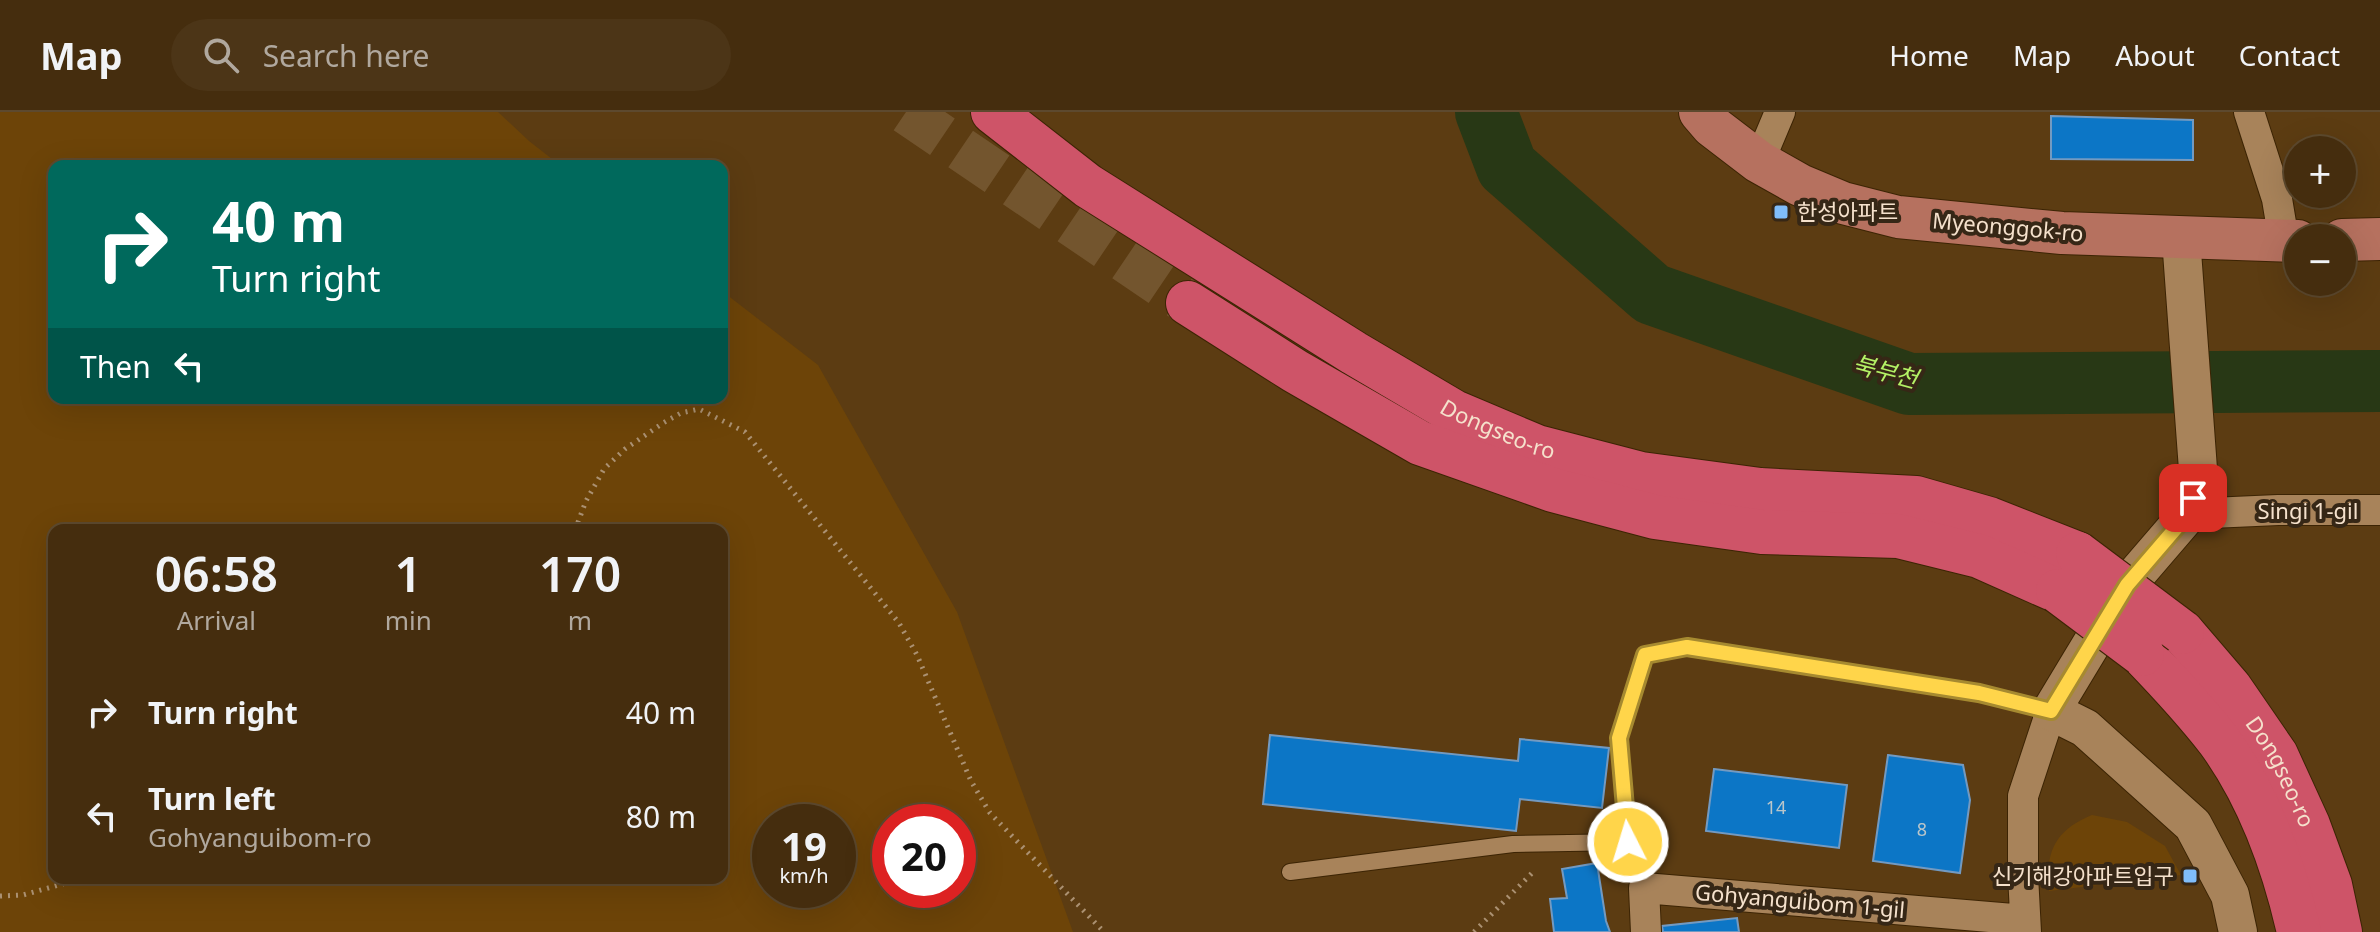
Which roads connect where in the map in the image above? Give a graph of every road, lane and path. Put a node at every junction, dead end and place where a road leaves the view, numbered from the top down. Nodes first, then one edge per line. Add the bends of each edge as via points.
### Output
1 (993, 112) edge
2 (1700, 112) edge
3 (1780, 112) edge
4 (2249, 112) edge
5 (1759, 162) junction
6 (2285, 224) edge
7 (2181, 238) junction
8 (2380, 239) edge
9 (2356, 240) edge
10 (2284, 241) edge
11 (1188, 303) tunnel mouth
12 (2193, 498) junction
13 (2380, 510) edge
14 (577, 524) edge
15 (2068, 572) junction
16 (2051, 711) junction
17 (1628, 842) junction
18 (1547, 866) dead end
19 (1290, 872) dead end
20 (62, 884) edge
21 (1644, 888) junction
22 (0, 896) edge
23 (2026, 926) edge
24 (1104, 932) edge
25 (1474, 932) edge
26 (1646, 932) edge
27 (2238, 932) edge
28 (2299, 932) edge
29 (2340, 932) edge

1 - 15 highway, Dongseo-ro via 1088,186 1454,412 1537,447 1641,474 1760,490 1916,498 1989,519
2 - 5 main road, Myeonggok-ro
3 - 5 street
4 - 6 street
5 - 7 main road, Myeonggok-ro via 1843,203 1898,217
7 - 10 main road, Myeonggok-ro
7 - 12 street
8 - 9 main road
11 - 15 highway, Dongseo-ro via 1420,443 1553,490 1655,517 1762,532 1898,536
12 - 13 street, Singi 1-gil via 2278,510
12 - 16 street via 2127,585
14 - 24 path via 604,469 681,413 699,409 745,432 899,623 990,813
15 - 28 highway, Dongseo-ro, bridge via 2220,743 2252,797 2291,894
15 - 29 highway, Dongseo-ro, bridge via 2182,632 2230,688 2276,755 2308,825
16 - 17 lane via 1979,693 1687,647 1645,655 1619,738
16 - 23 street, Gohyanguibom 1-gil via 2023,796
16 - 27 street via 2085,728 2193,825 2230,895
17 - 19 lane via 1513,844
17 - 21 lane
18 - 25 path via 1533,870
20 - 22 path
21 - 23 street, Gohyanguibom 1-gil
21 - 26 street

